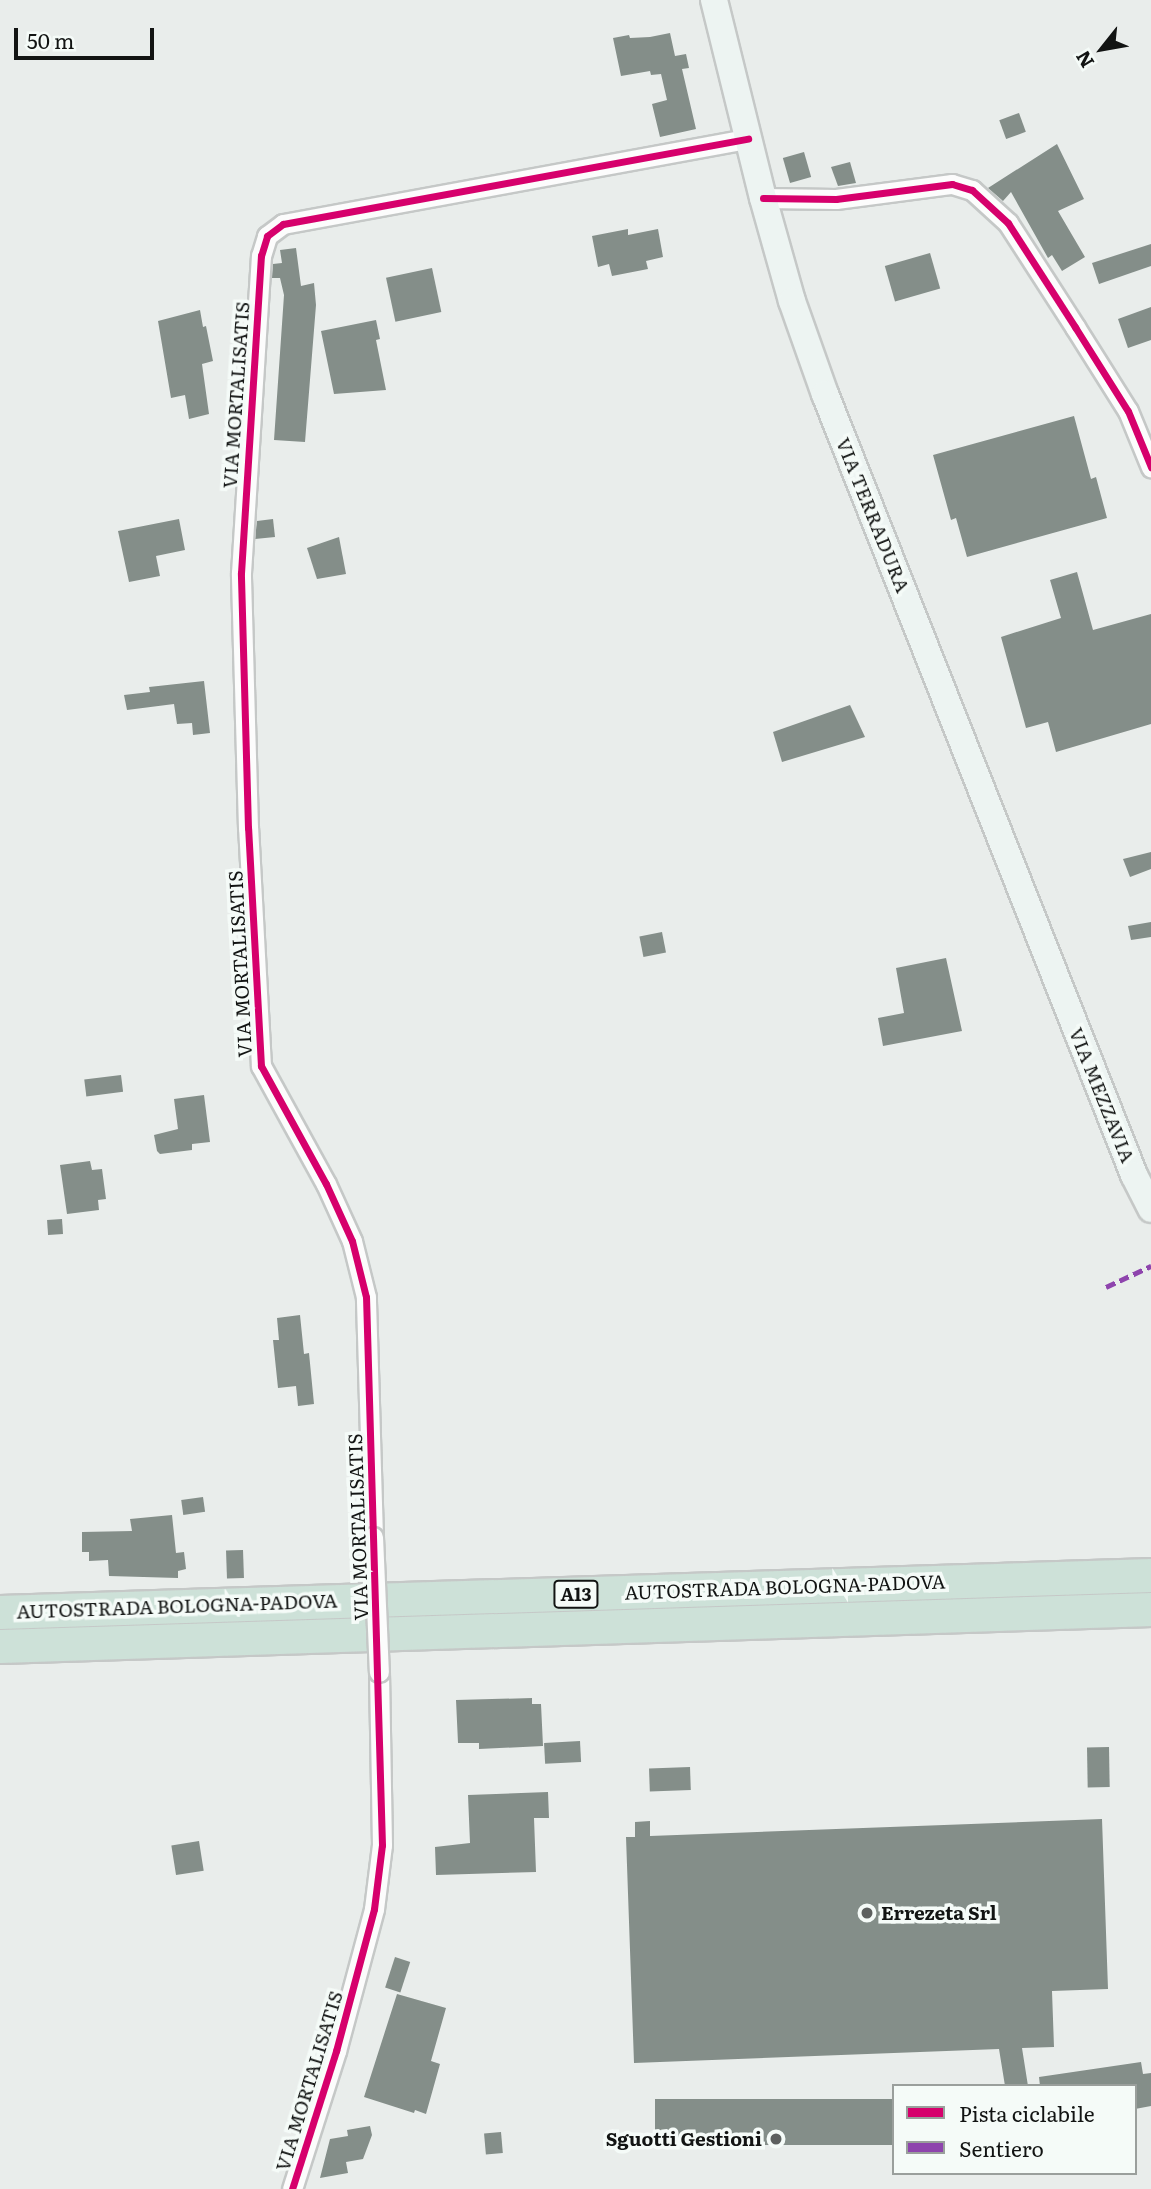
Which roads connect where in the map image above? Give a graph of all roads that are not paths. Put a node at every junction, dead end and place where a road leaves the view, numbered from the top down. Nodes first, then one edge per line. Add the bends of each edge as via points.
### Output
1 (715, 0) edge
2 (748, 139) junction
3 (763, 198) junction
4 (1151, 467) edge
5 (1072, 1018) joint
6 (1151, 1209) edge
7 (1151, 1575) edge
8 (1151, 1609) edge
9 (0, 1612) edge
10 (0, 1646) edge
11 (292, 2189) edge

1 - 2 main road, VIA TERRADURA
2 - 3 main road, VIA TERRADURA
2 - 11 street, VIA MORTALISATIS, bridge via 283,224 267,236 261,256 241,573 261,1066 347,1229 366,1297 382,1845 374,1909
3 - 4 street via 836,199 952,184 972,190 1008,223 1128,411
3 - 5 main road, VIA TERRADURA via 825,394
5 - 6 main road, VIA MEZZAVIA
7 - 9 highway, AUTOSTRADA BOLOGNA-PADOVA / A13
8 - 10 highway, AUTOSTRADA BOLOGNA-PADOVA / A13

